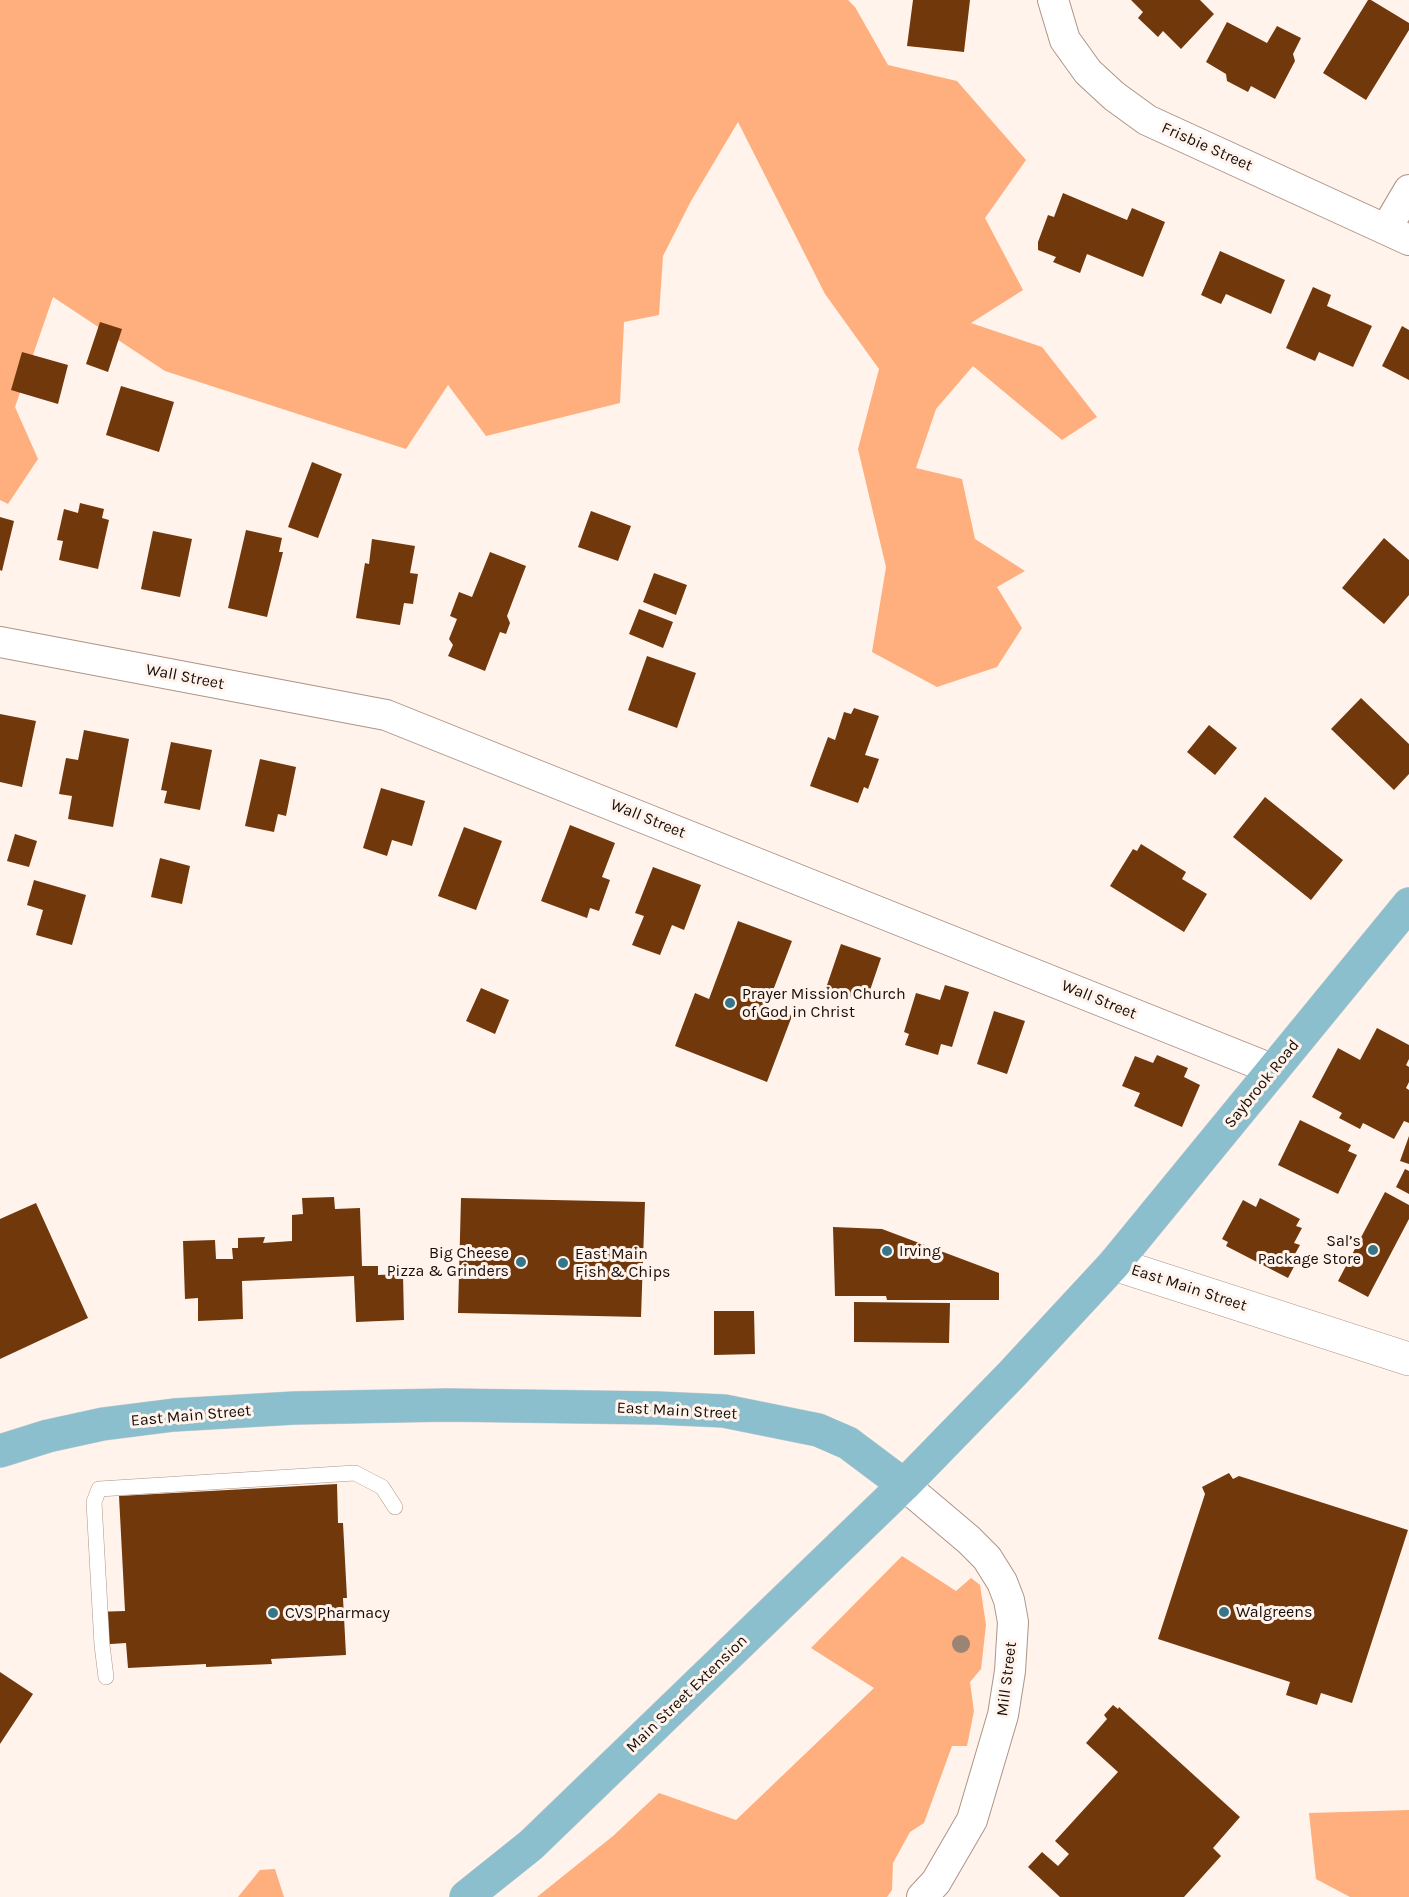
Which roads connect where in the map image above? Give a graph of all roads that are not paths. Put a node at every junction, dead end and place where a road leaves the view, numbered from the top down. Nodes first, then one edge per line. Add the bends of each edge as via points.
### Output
1 (1053, 0) edge
2 (1409, 190) edge
3 (1397, 234) edge
4 (0, 642) edge
5 (1409, 904) edge
6 (1275, 1070) junction
7 (1114, 1264) junction
8 (1409, 1359) edge
9 (0, 1451) edge
10 (903, 1485) junction
11 (395, 1507) dead end
12 (106, 1677) dead end
13 (466, 1897) edge
14 (922, 1897) edge

1 - 3 street, Frisbie Street via 1065,40 1088,72 1147,120
2 - 3 street
4 - 6 street, Wall Street via 386,715
5 - 6 main road, Saybrook Road
6 - 7 main road, Saybrook Road
7 - 8 main road, East Main Street
7 - 10 main road, East Main Street
9 - 10 main road, East Main Street via 103,1424 174,1415 332,1407 647,1408 724,1411 818,1430 848,1443
10 - 13 main road, Main Street Extension via 531,1845
10 - 14 street, Mill Street via 987,1558 1002,1582 1013,1622 1004,1715 972,1820 936,1882
11 - 12 lane via 382,1487 354,1473 99,1489 94,1502

